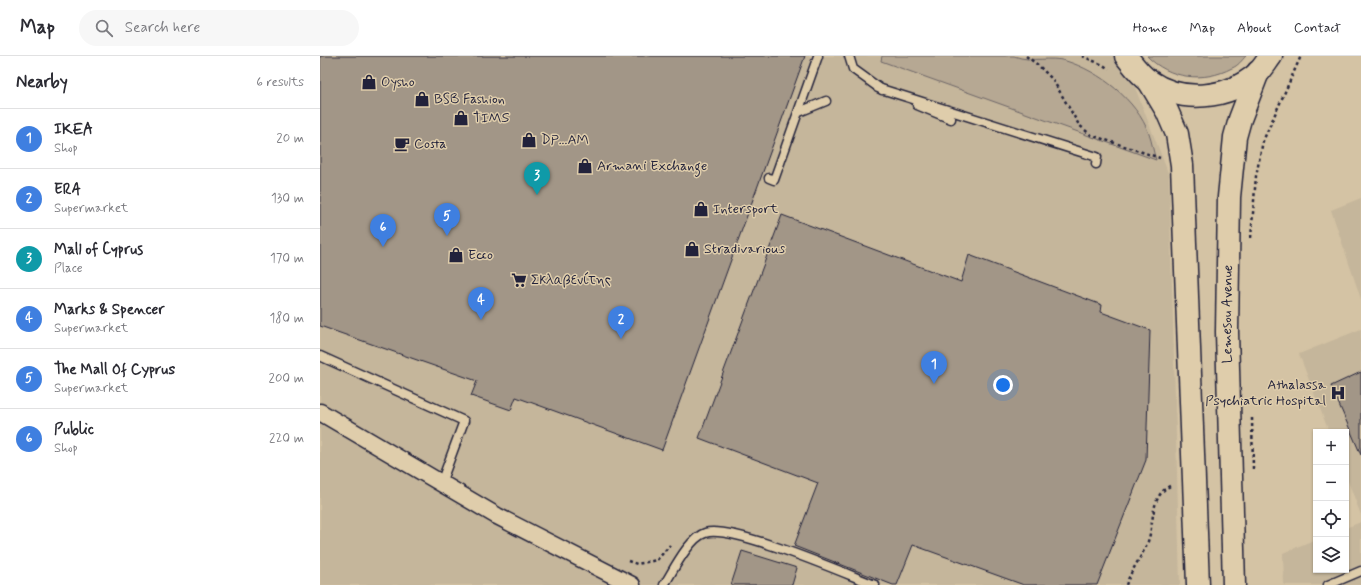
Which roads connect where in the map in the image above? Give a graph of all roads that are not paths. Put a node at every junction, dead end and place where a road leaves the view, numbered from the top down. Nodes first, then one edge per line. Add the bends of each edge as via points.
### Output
1 (818, 56) edge
2 (849, 56) edge
3 (1118, 63) edge
4 (1265, 64) edge
5 (1150, 81) junction
6 (878, 88) junction
7 (826, 101) dead end
8 (800, 108) junction
9 (951, 119) dead end
10 (1096, 164) dead end
11 (769, 178) dead end
12 (320, 356) edge
13 (320, 412) edge
14 (441, 483) junction
15 (1361, 571) edge
16 (632, 585) edge
17 (664, 585) edge
18 (875, 585) edge
19 (1198, 585) edge
20 (1234, 585) edge
21 (1328, 585) edge

1 - 8 lane
2 - 6 lane via 853,69
3 - 5 main road
4 - 5 main road via 1234,89 1205,96 1176,94
4 - 20 main road, Lemesou Avenue via 1240,119 1235,137 1229,197 1227,332
5 - 19 main road via 1177,134 1182,165
6 - 9 lane
6 - 10 lane via 1097,157
7 - 8 lane
8 - 11 lane via 774,180
12 - 14 lane via 464,421
13 - 14 street
14 - 16 street via 497,516
15 - 21 lane
17 - 18 lane via 692,542 703,533 714,531 757,541

